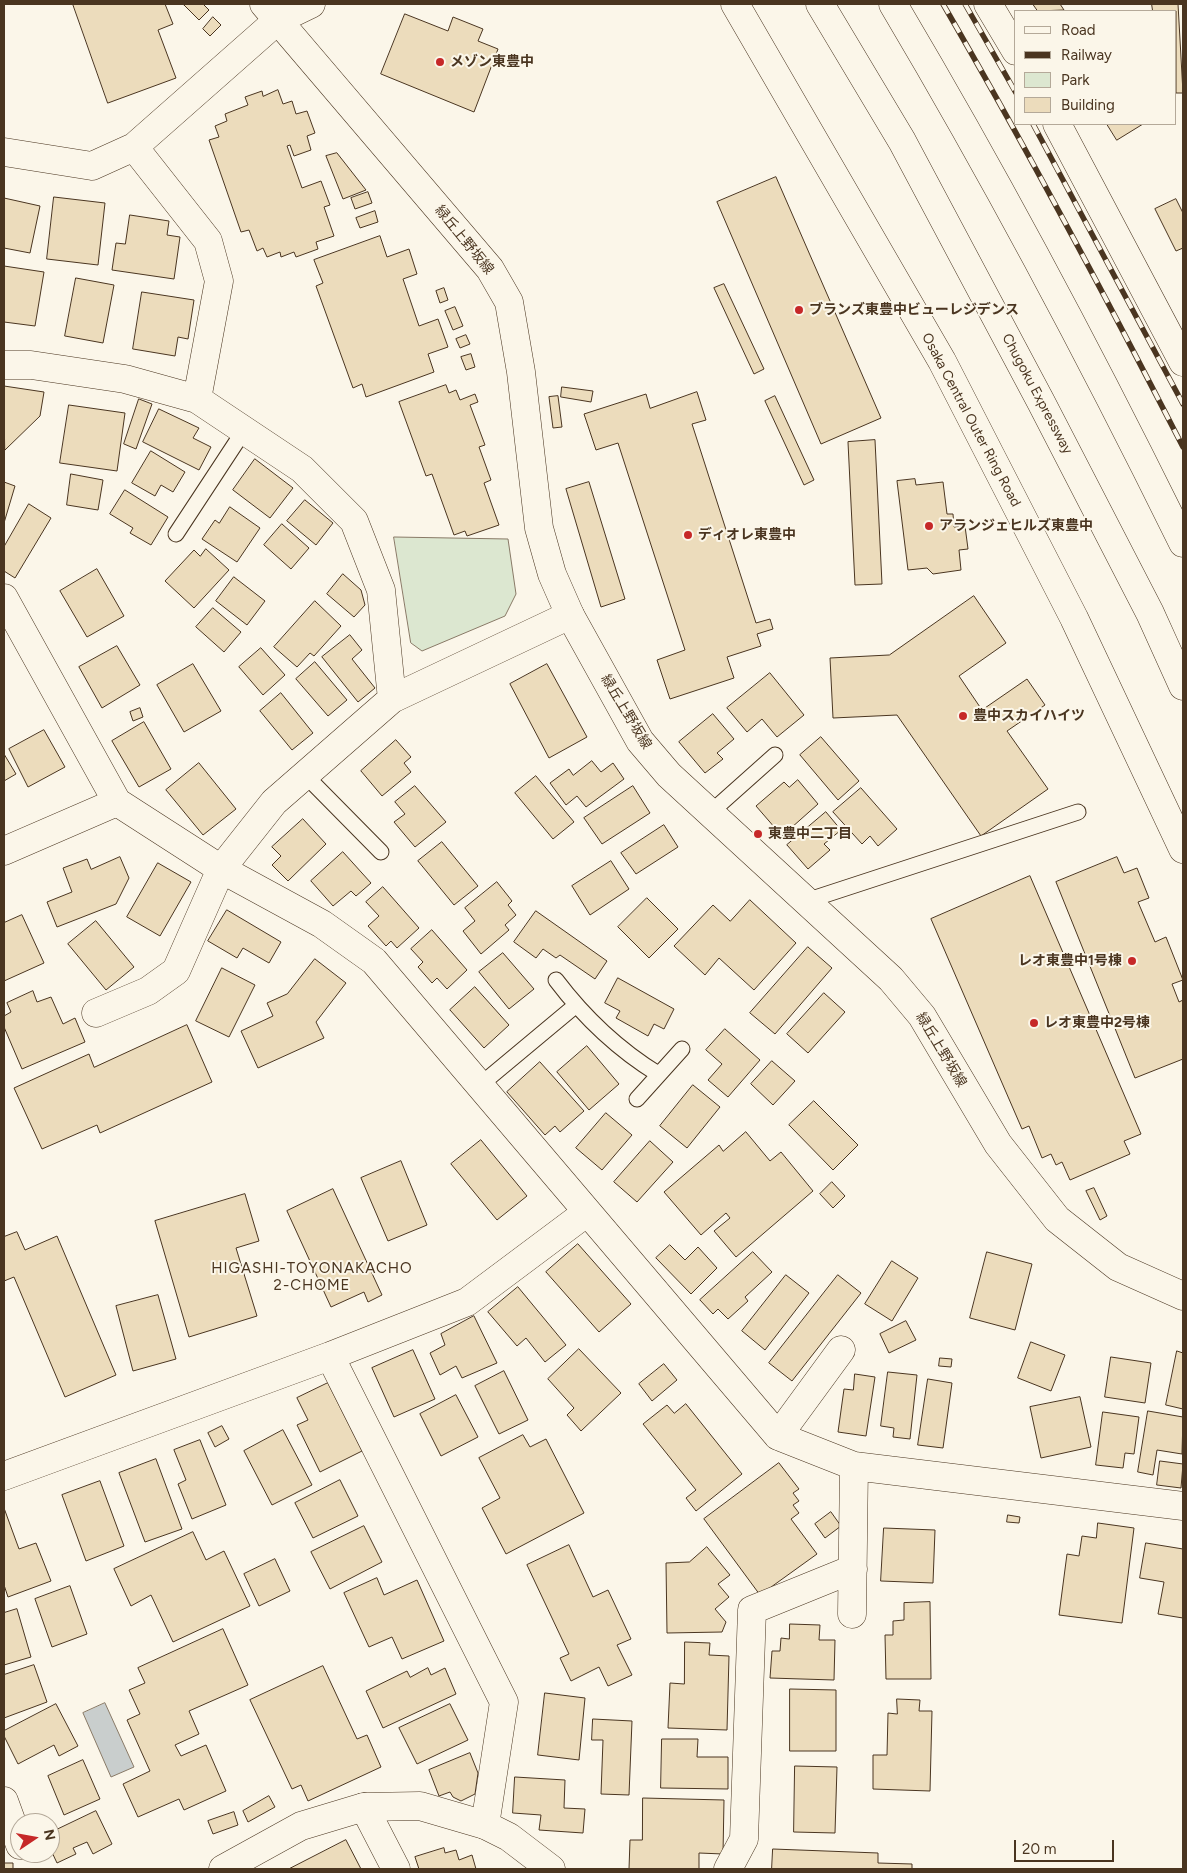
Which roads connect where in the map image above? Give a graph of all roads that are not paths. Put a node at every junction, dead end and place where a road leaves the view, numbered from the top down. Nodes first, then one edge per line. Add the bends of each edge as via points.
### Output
1 (311, 4) edge
2 (736, 4) edge
3 (820, 4) edge
4 (892, 4) edge
5 (988, 4) edge
6 (271, 12) edge
7 (1014, 48) edge
8 (1058, 125) edge
9 (134, 147) junction
10 (4, 152) edge
11 (1183, 362) edge
12 (4, 365) edge
13 (196, 399) junction
14 (243, 432) junction
15 (176, 534) dead end
16 (1183, 543) edge
17 (4, 598) edge
18 (570, 615) junction
19 (1183, 686) edge
20 (392, 699) junction
21 (775, 755) dead end
22 (305, 775) junction
23 (117, 802) junction
24 (1078, 812) dead end
25 (710, 813) junction
26 (1183, 849) edge
27 (4, 851) edge
28 (381, 852) dead end
29 (221, 869) junction
30 (806, 901) junction
31 (556, 980) dead end
32 (575, 1006) junction
33 (96, 1014) dead end
34 (682, 1049) dead end
35 (658, 1074) junction
36 (479, 1086) junction
37 (637, 1099) dead end
38 (586, 1213) junction
39 (1183, 1296) edge
40 (841, 1350) dead end
41 (330, 1356) junction
42 (778, 1436) junction
43 (854, 1466) junction
44 (4, 1476) edge
45 (1183, 1506) edge
46 (853, 1569) junction
47 (852, 1614) dead end
48 (4, 1801) edge
49 (364, 1807) junction
50 (10, 1818) edge
51 (485, 1825) junction
52 (223, 1869) edge
53 (396, 1869) edge
54 (551, 1869) edge
55 (728, 1869) edge

1 - 6 main road
2 - 26 main road, Osaka Central Outer Ring Road via 942,361 1074,618
3 - 19 main road, Chugoku Expressway via 912,158 1141,595
4 - 16 main road via 1029,245
5 - 7 main road
6 - 9 main road
6 - 18 main road, 緑丘上野坂線 via 490,269 509,302 522,372 539,528 552,574
8 - 11 main road
9 - 10 main road via 92,166
9 - 13 main road via 208,241 219,281
12 - 13 main road via 31,365 125,379
13 - 14 main road
14 - 15 lane
14 - 20 main road via 302,469 354,521 380,590
17 - 23 main road
18 - 20 main road
18 - 25 main road, 緑丘上野坂線 via 640,742 669,775
20 - 22 main road
21 - 25 lane
22 - 28 lane
22 - 29 main road via 274,802
23 - 27 main road
23 - 29 main road
24 - 30 lane
25 - 30 main road, 緑丘上野坂線
29 - 33 main road via 176,971 148,991
29 - 36 main road via 322,924 374,961
30 - 39 main road, 緑丘上野坂線 via 891,979 922,1016 998,1144 1057,1218 1118,1267
31 - 32 lane
32 - 35 lane via 635,1060
32 - 36 lane
34 - 35 lane
35 - 37 lane
36 - 38 main road
38 - 41 main road via 467,1302
38 - 42 main road
40 - 42 main road
41 - 44 main road
41 - 51 main road via 504,1702
42 - 43 main road
43 - 45 main road
43 - 46 main road
46 - 47 main road
46 - 55 main road via 752,1610 744,1839
48 - 50 main road
49 - 51 main road via 420,1806
49 - 52 main road via 300,1826
49 - 53 main road
51 - 54 main road via 509,1837

